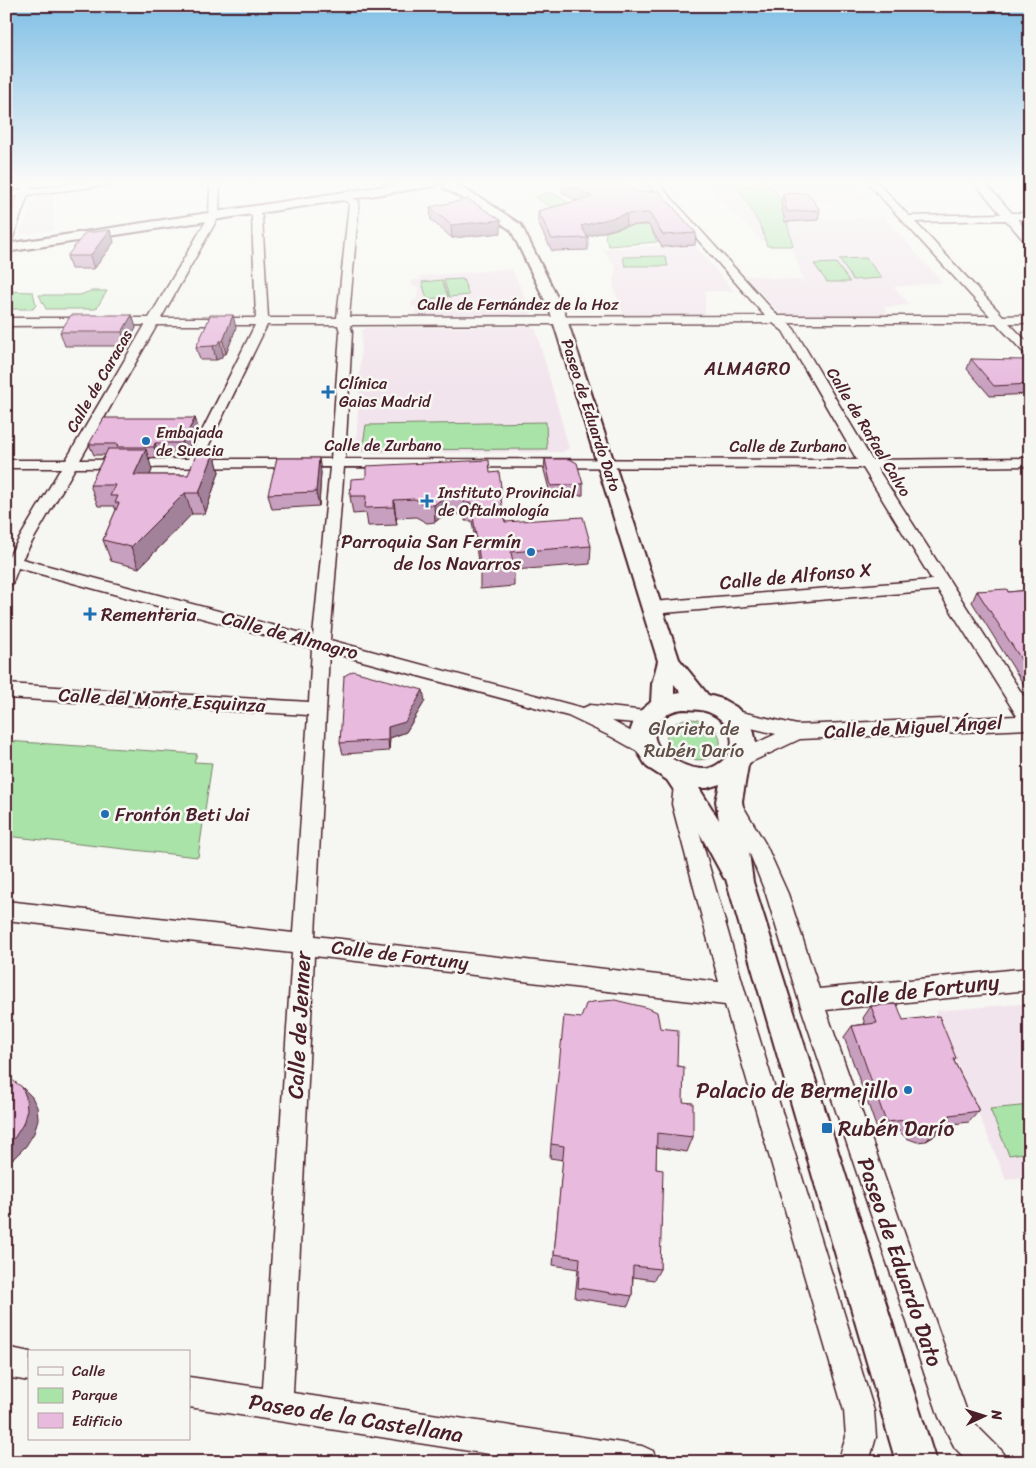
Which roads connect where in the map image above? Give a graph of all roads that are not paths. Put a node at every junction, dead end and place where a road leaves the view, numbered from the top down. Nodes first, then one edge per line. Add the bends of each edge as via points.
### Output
1 (194, 251) edge
2 (259, 251) edge
3 (349, 251) edge
4 (527, 251) edge
5 (713, 251) edge
6 (936, 251) edge
7 (999, 319) junction
8 (1030, 319) edge
9 (561, 320) junction
10 (775, 320) junction
11 (153, 321) junction
12 (343, 321) junction
13 (6, 322) edge
14 (262, 322) junction
15 (1030, 352) edge
16 (606, 462) junction
17 (1030, 462) edge
18 (337, 463) junction
19 (6, 464) edge
20 (70, 464) junction
21 (194, 464) junction
22 (867, 464) junction
23 (10, 561) edge
24 (6, 580) edge
25 (943, 584) junction
26 (652, 608) junction
27 (321, 644) junction
28 (669, 661) junction
29 (6, 690) edge
30 (700, 701) junction
31 (317, 709) junction
32 (573, 711) junction
33 (655, 711) junction
34 (733, 718) junction
35 (1030, 721) edge
36 (797, 732) junction
37 (646, 749) junction
38 (739, 762) junction
39 (681, 780) junction
40 (729, 801) junction
41 (740, 882) junction
42 (6, 910) edge
43 (303, 943) junction
44 (1030, 979) edge
45 (734, 995) junction
46 (811, 1001) junction
47 (6, 1362) edge
48 (28, 1366) edge
49 (190, 1392) edge
50 (277, 1406) junction
51 (642, 1462) edge
52 (853, 1462) edge
53 (916, 1462) edge
54 (991, 1462) edge

1 - 11 street, Calle de Caracas
2 - 14 street
3 - 12 street, Calle de Jenner
4 - 9 main road, Paseo de Eduardo Dato
5 - 10 street, Calle de Rafael Calvo
6 - 7 street
7 - 8 street, Calle de Fernández de la Hoz
7 - 10 street, Calle de Fernández de la Hoz
7 - 15 street
9 - 10 street, Calle de Fernández de la Hoz
9 - 12 street, Calle de Fernández de la Hoz
9 - 16 main road, Paseo de Eduardo Dato
10 - 22 street, Calle de Rafael Calvo via 788,329
11 - 13 street, Calle de Fernández de la Hoz
11 - 14 street, Calle de Fernández de la Hoz
11 - 20 street, Calle de Caracas
12 - 14 street, Calle de Fernández de la Hoz
12 - 18 street, Calle de Jenner via 346,332
14 - 21 street
16 - 18 street, Calle de Zurbano
16 - 22 street, Calle de Zurbano
16 - 26 main road, Paseo de Eduardo Dato
17 - 22 street, Calle de Zurbano
18 - 21 street, Calle de Zurbano
18 - 27 street, Calle de Jenner
19 - 20 street, Calle de Zurbano
20 - 21 street, Calle de Zurbano
20 - 23 street, Calle de Caracas
22 - 25 street, Calle de Rafael Calvo
23 - 24 street, Calle de Caracas
23 - 27 street, Calle de Almagro
25 - 26 street, Calle de Alfonso X
25 - 35 street, Calle de Rafael Calvo
26 - 28 main road, Paseo de Eduardo Dato
27 - 31 street, Calle de Jenner
27 - 32 street, Calle de Almagro
28 - 30 main road, Paseo de Eduardo Dato
28 - 33 main road
29 - 31 street, Calle del Monte Esquinza
30 - 33 main road via 681,700
30 - 34 main road via 718,707
31 - 43 street, Calle de Jenner
32 - 33 street, Calle de Almagro
32 - 37 street, Calle de Almagro via 619,732
33 - 37 main road via 642,731
34 - 36 street, Calle de Miguel Ángel
34 - 38 main road via 744,733 746,746
35 - 36 street, Calle de Miguel Ángel
36 - 38 street, Calle de Miguel Ángel
37 - 39 main road via 658,764
38 - 39 main road via 722,774
38 - 40 main road
39 - 41 main road
39 - 45 street via 685,817
40 - 41 main road
40 - 46 street, Paseo de Eduardo Dato via 759,851 777,894
41 - 53 main road
42 - 43 street, Calle de Fortuny
43 - 45 street, Calle de Fortuny
43 - 50 street, Calle de Jenner
44 - 46 street, Calle de Fortuny
45 - 52 street via 859,1411 860,1447
46 - 54 street, Paseo de Eduardo Dato via 954,1417 966,1436
47 - 48 street
49 - 50 street, Paseo de la Castellana
50 - 51 street, Paseo de la Castellana

